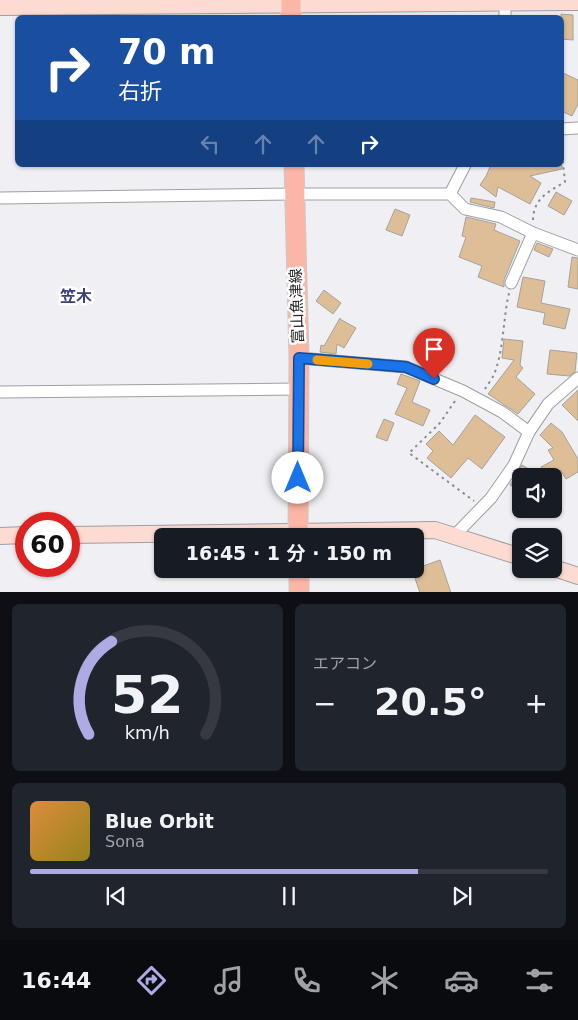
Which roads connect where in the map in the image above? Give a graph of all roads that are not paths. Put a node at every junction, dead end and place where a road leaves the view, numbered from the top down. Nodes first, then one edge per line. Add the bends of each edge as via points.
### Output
1 (484, 2) edge
2 (578, 2) edge
3 (150, 3) edge
4 (0, 5) edge
5 (291, 7) edge
6 (505, 10) edge
7 (578, 128) edge
8 (564, 129) edge
9 (294, 167) edge
10 (463, 167) edge
11 (294, 194) junction
12 (450, 194) junction
13 (0, 198) edge
14 (533, 233) junction
15 (578, 250) edge
16 (511, 283) road end
17 (299, 358) junction
18 (578, 378) edge
19 (298, 389) junction
20 (0, 392) edge
21 (529, 432) junction
22 (298, 528) edge
23 (424, 530) edge
24 (80, 535) edge
25 (154, 535) edge
26 (455, 535) junction
27 (0, 536) edge
28 (15, 536) edge
29 (512, 555) edge
30 (562, 571) edge
31 (578, 576) edge
32 (299, 578) edge
33 (299, 592) edge

1 - 5 street
1 - 6 street
2 - 6 street
3 - 4 street
3 - 5 street
7 - 8 street
9 - 11 main road, 富山魚津線
10 - 12 street
11 - 12 street
11 - 13 street
11 - 17 main road, 富山魚津線
12 - 14 street via 465,209 501,217
14 - 15 street
14 - 16 street
17 - 19 main road, 富山魚津線
17 - 21 street via 406,367 463,391 502,412
18 - 21 street via 548,404
19 - 20 street
19 - 22 main road, 富山魚津線
21 - 26 street via 514,465 491,498
23 - 26 street
24 - 25 street
26 - 29 street
27 - 28 street
30 - 31 street
32 - 33 main road

